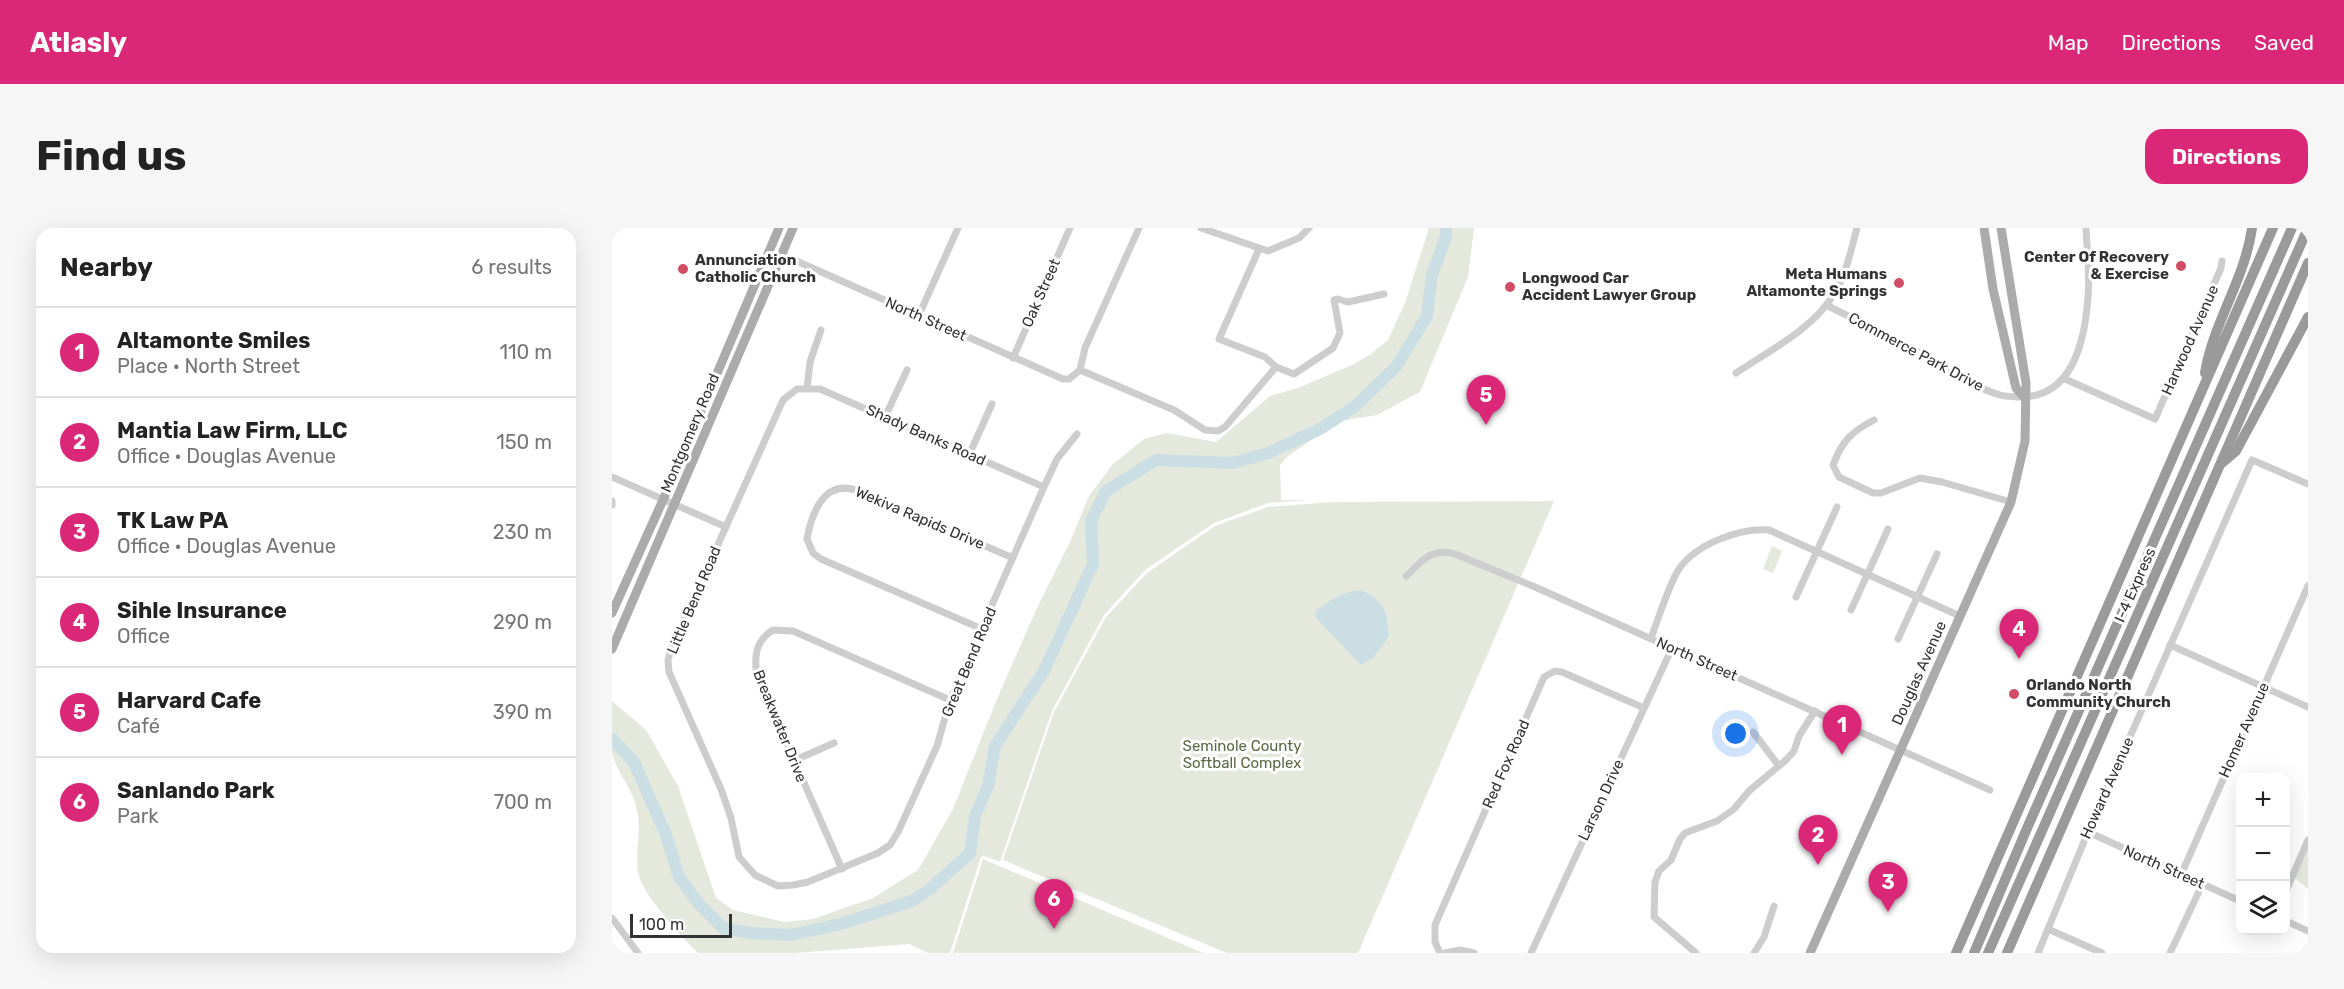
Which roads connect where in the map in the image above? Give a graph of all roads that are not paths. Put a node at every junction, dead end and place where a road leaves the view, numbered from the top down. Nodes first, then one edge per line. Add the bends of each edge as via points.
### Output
1 (779, 228) edge
2 (794, 228) edge
3 (958, 228) edge
4 (1070, 228) edge
5 (1139, 228) edge
6 (1201, 228) edge
7 (1310, 228) edge
8 (1857, 228) edge
9 (1984, 228) edge
10 (2001, 228) edge
11 (2086, 228) edge
12 (2252, 228) edge
13 (2273, 228) edge
14 (2292, 228) edge
15 (2308, 228) edge
16 (1259, 249) junction
17 (783, 255) junction
18 (2222, 261) dead end
19 (2308, 263) edge
20 (1384, 294) dead end
21 (1826, 305) junction
22 (919, 315) junction
23 (2308, 317) edge
24 (821, 330) dead end
25 (1013, 358) junction
26 (1276, 367) junction
27 (907, 370) dead end
28 (1080, 370) junction
29 (1736, 373) dead end
30 (2065, 379) junction
31 (807, 388) junction
32 (2203, 389) junction
33 (2024, 397) junction
34 (992, 404) dead end
35 (885, 417) junction
36 (1874, 420) dead end
37 (1077, 434) dead end
38 (969, 454) junction
39 (2220, 466) junction
40 (612, 477) edge
41 (2308, 484) edge
42 (1044, 487) junction
43 (663, 500) junction
44 (2011, 502) junction
45 (675, 505) junction
46 (1837, 507) dead end
47 (726, 527) junction
48 (1888, 529) dead end
49 (1817, 551) junction
50 (1937, 554) dead end
51 (1013, 558) junction
52 (1867, 573) junction
53 (1406, 576) dead end
54 (2308, 586) edge
55 (1796, 597) dead end
56 (1917, 597) junction
57 (1851, 610) dead end
58 (612, 613) edge
59 (1960, 616) junction
60 (982, 629) junction
61 (1651, 638) junction
62 (1898, 639) dead end
63 (2170, 645) junction
64 (1672, 648) junction
65 (612, 649) edge
66 (1549, 663) dead end
67 (1552, 672) junction
68 (2263, 686) junction
69 (950, 700) junction
70 (2308, 706) edge
71 (1644, 708) junction
72 (1815, 711) junction
73 (1753, 732) dead end
74 (834, 744) dead end
75 (1902, 750) junction
76 (793, 761) junction
77 (1779, 766) junction
78 (1990, 790) dead end
79 (2088, 832) junction
80 (2308, 840) edge
81 (842, 869) junction
82 (2181, 875) junction
83 (2290, 882) edge
84 (2202, 885) junction
85 (2236, 899) edge
86 (1774, 906) dead end
87 (612, 918) edge
88 (2290, 923) edge
89 (2048, 929) junction
90 (2308, 931) edge
91 (634, 952) edge
92 (1440, 953) edge
93 (1445, 953) edge
94 (1474, 953) edge
95 (1531, 953) edge
96 (1696, 953) edge
97 (1754, 953) edge
98 (1810, 953) edge
99 (1956, 953) edge
100 (1974, 953) edge
101 (1989, 953) edge
102 (2007, 953) edge
103 (2038, 953) edge
104 (2102, 953) edge
105 (2170, 953) edge

1 - 43 main road, Montgomery Road
2 - 17 main road, Montgomery Road
3 - 22 street
4 - 25 street, Oak Street
5 - 28 street
6 - 16 street
7 - 16 street via 1288,243 1268,251
8 - 21 street via 1840,284
9 - 33 main road via 1993,289 2016,388
10 - 33 main road, Douglas Avenue via 2025,371
11 - 30 street via 2087,307 2077,351
12 - 32 highway via 2246,255 2208,354
13 - 32 highway
14 - 100 highway, I-4 Express
15 - 101 highway, I-4 Express
16 - 26 street via 1220,339 1265,357
17 - 22 street, North Street
17 - 45 main road, Montgomery Road
18 - 30 street, Harwood Avenue via 2155,419
19 - 39 highway
20 - 26 street via 1348,302 1334,300 1340,333 1333,348 1294,374
21 - 29 street via 1800,330
21 - 33 street, Commerce Park Drive via 1979,387 2003,396
22 - 25 street, North Street
23 - 39 highway via 2236,451
24 - 31 street via 810,362
25 - 28 street, North Street via 1063,379
26 - 28 street via 1225,427 1213,432 1173,410
27 - 35 street
30 - 33 street, Commerce Park Drive via 2042,394
31 - 35 street, Shady Banks Road via 820,389
31 - 47 street, Little Bend Road via 797,388 783,400
32 - 99 highway
33 - 44 main road, Douglas Avenue via 2025,441
34 - 38 street
35 - 38 street, Shady Banks Road
36 - 44 street via 1848,436 1833,465 1839,477 1873,493 1920,478
37 - 42 street, Great Bend Road via 1057,459
38 - 42 street, Shady Banks Road
39 - 102 highway
40 - 43 street
41 - 63 street, Howard Avenue via 2252,460
42 - 51 street, Great Bend Road
43 - 45 street
43 - 58 main road, Montgomery Road
44 - 59 main road, Douglas Avenue
45 - 47 street
45 - 65 main road, Montgomery Road
46 - 49 street
47 - 81 street, Little Bend Road via 671,649 669,672 721,789 735,846 746,865 755,875 778,886 808,882
48 - 52 street
49 - 52 street
49 - 55 street
49 - 61 street via 1768,530 1753,529 1725,536 1692,556 1678,570
50 - 56 street
51 - 60 street, Great Bend Road
51 - 60 street, Wekiva Rapids Drive via 845,487 830,491 823,498 809,530 807,539 813,553 821,559
52 - 56 street
52 - 57 street
53 - 61 street, North Street via 1429,555 1445,551
54 - 68 street, Homer Avenue
56 - 59 street
56 - 62 street
59 - 75 main road, Douglas Avenue
60 - 69 street, Great Bend Road
61 - 64 street, North Street
63 - 68 street
63 - 79 street, Howard Avenue
64 - 71 street, Larson Drive
64 - 72 street, North Street
66 - 67 street
67 - 71 street via 1562,672
67 - 92 street, Red Fox Road via 1544,677 1435,925
68 - 70 street
68 - 82 street, Homer Avenue
69 - 76 street, Breakwater Drive via 793,631 773,630 761,638 756,650 756,676
69 - 81 street, Great Bend Road via 937,746 890,845
71 - 95 street, Larson Drive
72 - 75 street, North Street
72 - 77 street via 1794,751
73 - 77 street
74 - 76 street
75 - 78 street, North Street
75 - 98 main road, Douglas Avenue
76 - 81 street, Breakwater Drive
77 - 96 street via 1734,809 1685,832 1671,860 1659,871 1654,917
79 - 82 street, North Street
79 - 89 street, Howard Avenue
80 - 83 street
82 - 84 street, North Street
84 - 85 street, North Street
84 - 105 street
86 - 97 street via 1764,938
87 - 91 street
88 - 90 street
89 - 103 street, Howard Avenue
89 - 104 street
93 - 94 street

